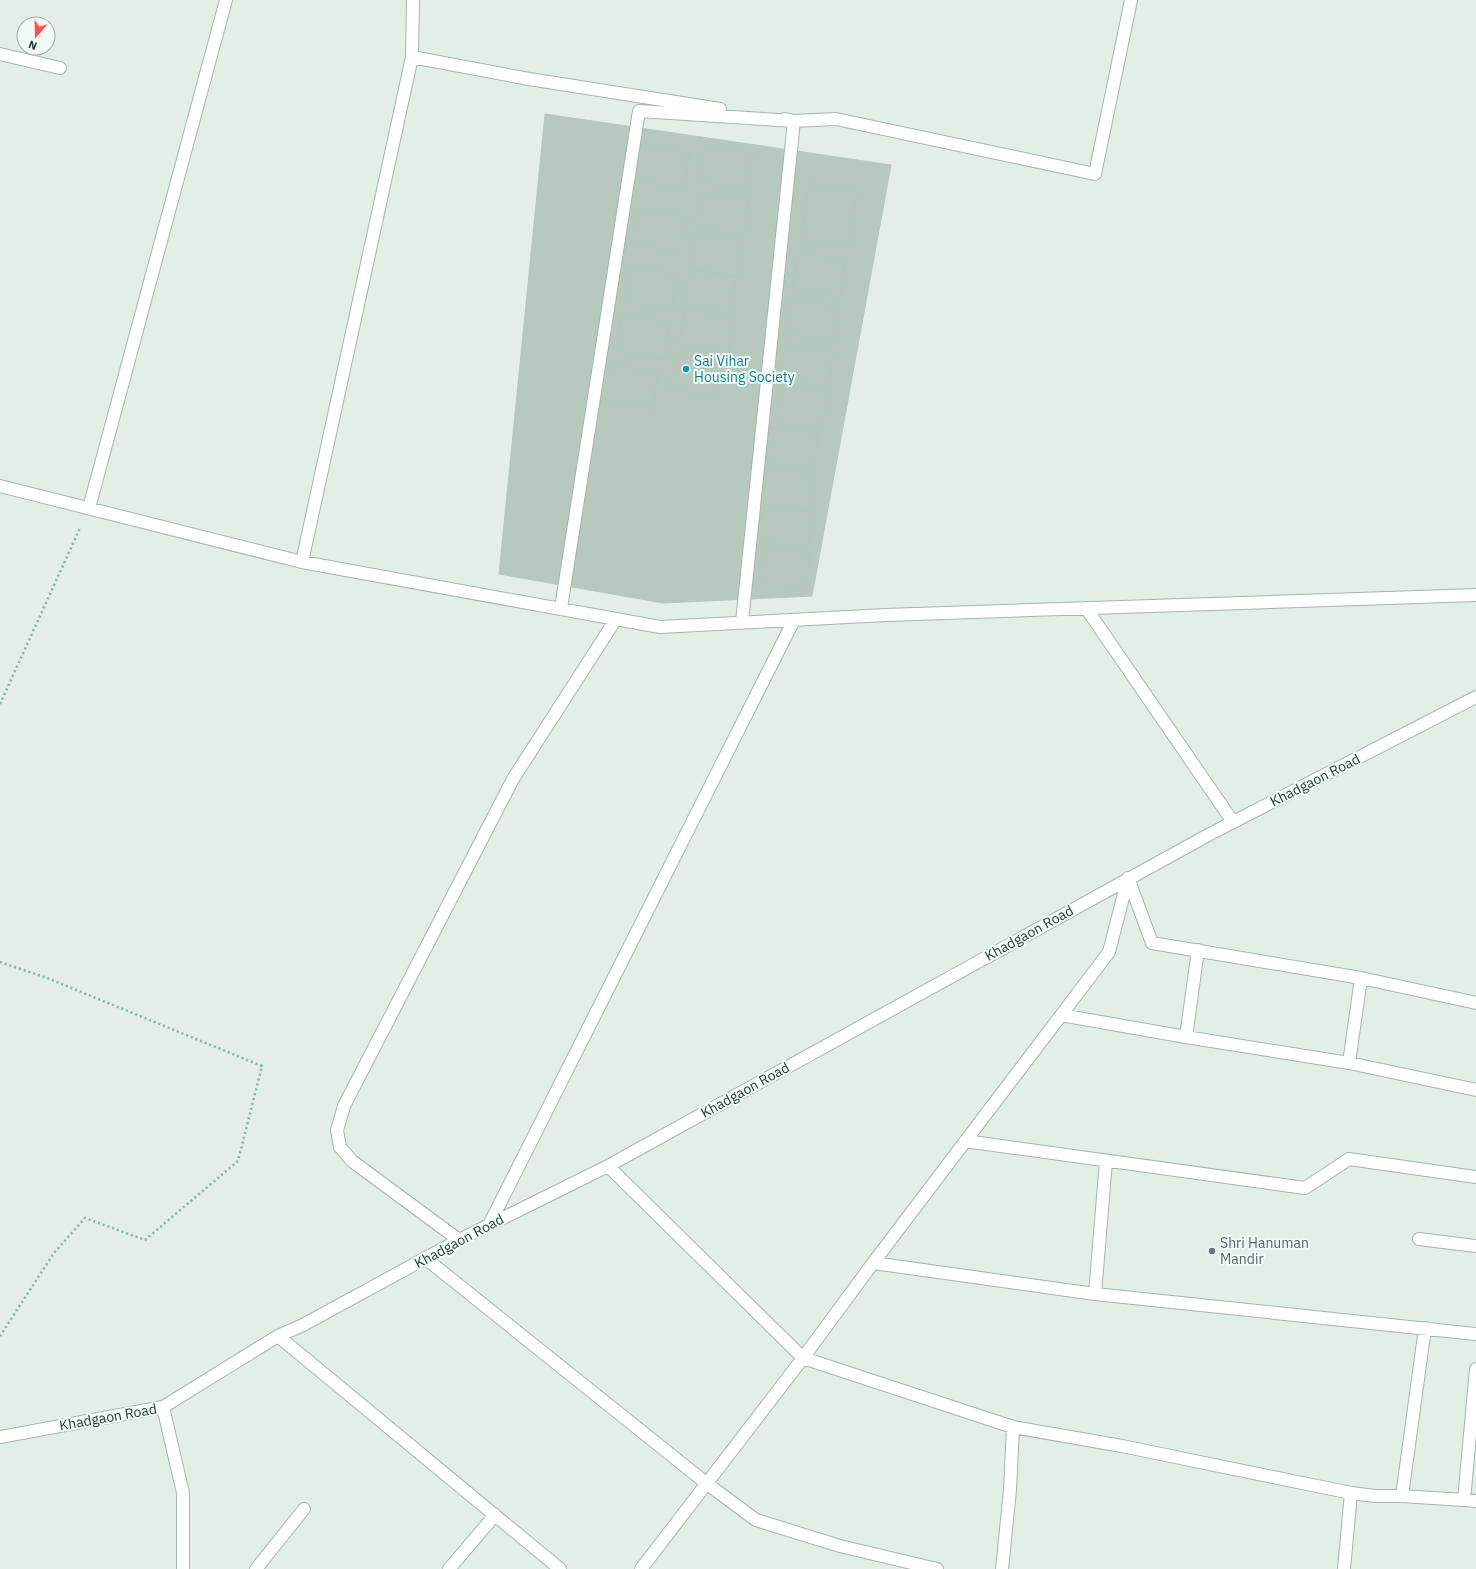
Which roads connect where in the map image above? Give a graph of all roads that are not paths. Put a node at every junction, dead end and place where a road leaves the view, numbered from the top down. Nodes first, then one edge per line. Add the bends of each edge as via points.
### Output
1 (226, 0) edge
2 (413, 0) edge
3 (1131, 0) edge
4 (0, 54) edge
5 (412, 57) junction
6 (60, 68) dead end
7 (794, 121) junction
8 (0, 486) edge
9 (89, 508) junction
10 (302, 562) junction
11 (1476, 595) edge
12 (561, 608) junction
13 (1086, 608) junction
14 (616, 619) junction
15 (794, 620) junction
16 (742, 622) junction
17 (1476, 697) edge
18 (1233, 822) junction
19 (1128, 878) junction
20 (1198, 950) junction
21 (1361, 978) junction
22 (1476, 1003) edge
23 (1061, 1015) junction
24 (1186, 1037) junction
25 (1349, 1063) junction
26 (1476, 1090) edge
27 (965, 1141) junction
28 (1106, 1161) junction
29 (608, 1166) junction
30 (1476, 1177) edge
31 (489, 1225) junction
32 (1419, 1238) dead end
33 (459, 1240) junction
34 (1476, 1246) edge
35 (425, 1258) junction
36 (873, 1263) junction
37 (1095, 1294) junction
38 (1425, 1328) junction
39 (1476, 1334) edge
40 (278, 1336) junction
41 (803, 1358) junction
42 (1476, 1369) edge
43 (164, 1407) junction
44 (1013, 1427) junction
45 (0, 1437) edge
46 (706, 1483) junction
47 (1351, 1493) junction
48 (1402, 1496) junction
49 (1470, 1501) edge
50 (304, 1509) dead end
51 (495, 1515) junction
52 (183, 1569) edge
53 (256, 1569) edge
54 (448, 1569) edge
55 (560, 1569) edge
56 (641, 1569) edge
57 (937, 1569) edge
58 (1002, 1569) edge
59 (1344, 1569) edge

1 - 9 street
2 - 5 street
3 - 7 street via 1095,174 836,119
4 - 6 street
5 - 7 street via 536,80
5 - 10 street
7 - 12 street via 639,111
7 - 16 street
8 - 9 street
9 - 10 street
10 - 12 street
11 - 13 street
12 - 14 street
13 - 15 street
13 - 18 street
14 - 16 street via 660,627
14 - 33 street via 513,779 344,1106 337,1130 340,1147 352,1162
15 - 16 street
15 - 31 street
17 - 18 street, Khadgaon Road
18 - 19 street, Khadgaon Road
19 - 20 street via 1152,942
19 - 23 street via 1109,952
19 - 29 street, Khadgaon Road
20 - 21 street
20 - 24 street
21 - 22 street
21 - 25 street
23 - 24 street
23 - 27 street
24 - 25 street
25 - 26 street
27 - 28 street
27 - 36 street
28 - 30 street via 1305,1188 1349,1159
28 - 37 street
29 - 31 street, Khadgaon Road
29 - 41 street
31 - 33 street, Khadgaon Road
32 - 34 street
33 - 35 street, Khadgaon Road
35 - 40 street, Khadgaon Road
35 - 46 street
36 - 37 street
36 - 41 street
37 - 38 street
38 - 39 street
38 - 48 street
40 - 43 street, Khadgaon Road
40 - 51 street
41 - 44 street
41 - 46 street
42 - 49 street
43 - 45 street, Khadgaon Road
43 - 52 street via 183,1493
44 - 47 street via 1122,1446
44 - 58 street
46 - 56 street
46 - 57 street via 756,1520 840,1546
47 - 48 street
47 - 59 street
48 - 49 street
50 - 53 street
51 - 54 street
51 - 55 street

